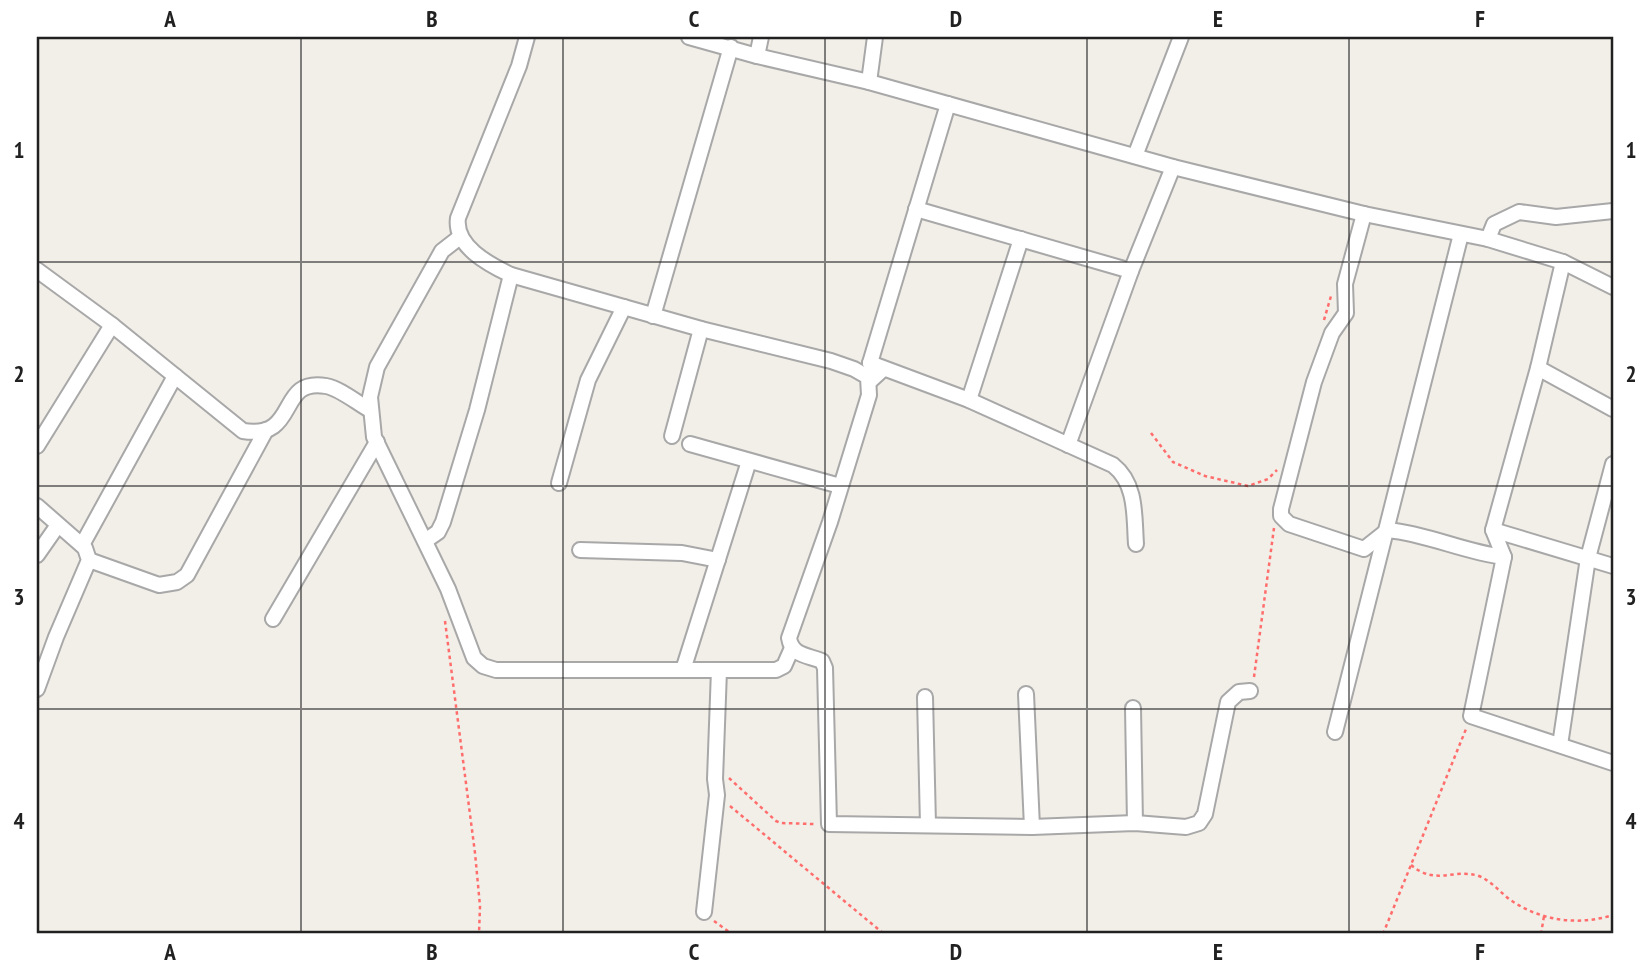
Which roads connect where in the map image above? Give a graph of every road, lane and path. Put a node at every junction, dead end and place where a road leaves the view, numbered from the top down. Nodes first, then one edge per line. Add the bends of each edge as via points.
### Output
1 (527, 37) edge
2 (689, 37) edge
3 (761, 37) edge
4 (875, 37) edge
5 (1181, 37) edge
6 (732, 47) junction
7 (757, 56) junction
8 (869, 82) junction
9 (948, 104) junction
10 (1135, 156) junction
11 (1173, 167) junction
12 (916, 209) junction
13 (1613, 211) edge
14 (1364, 214) junction
15 (1461, 234) junction
16 (460, 237) junction
17 (1021, 239) junction
18 (1488, 239) junction
19 (1563, 262) junction
20 (37, 270) edge
21 (1131, 271) junction
22 (510, 275) junction
23 (1334, 284) dead end
24 (1613, 287) edge
25 (624, 307) junction
26 (653, 316) junction
27 (1324, 322) dead end
28 (112, 325) junction
29 (701, 329) junction
30 (870, 363) junction
31 (1538, 368) junction
32 (175, 376) junction
33 (870, 382) junction
34 (969, 400) junction
35 (1613, 409) edge
36 (370, 410) junction
37 (266, 430) junction
38 (1151, 433) dead end
39 (672, 436) dead end
40 (377, 442) junction
41 (690, 444) dead end
42 (1068, 444) junction
43 (37, 446) edge
44 (749, 461) junction
45 (1281, 462) dead end
46 (1613, 464) edge
47 (559, 483) dead end
48 (841, 486) junction
49 (42, 510) edge
50 (1281, 516) junction
51 (58, 525) junction
52 (1493, 530) junction
53 (1386, 531) junction
54 (425, 541) junction
55 (1136, 544) dead end
56 (82, 545) junction
57 (580, 551) dead end
58 (37, 555) edge
59 (1504, 556) junction
60 (1588, 558) junction
61 (89, 560) junction
62 (718, 560) junction
63 (1613, 566) edge
64 (445, 618) dead end
65 (273, 619) dead end
66 (792, 648) junction
67 (683, 670) junction
68 (719, 670) junction
69 (37, 689) edge
70 (1250, 691) joint
71 (1026, 694) dead end
72 (925, 697) dead end
73 (1133, 708) dead end
74 (1471, 716) junction
75 (1335, 732) dead end
76 (1560, 745) junction
77 (1613, 764) edge
78 (715, 769) junction
79 (717, 795) junction
80 (1135, 823) junction
81 (829, 824) junction
82 (928, 825) junction
83 (1032, 827) junction
84 (1411, 865) junction
85 (704, 912) joint
86 (1613, 915) edge
87 (1544, 916) junction
88 (479, 934) edge
89 (732, 934) edge
90 (884, 934) edge
91 (1383, 934) edge
92 (1541, 934) edge

1 - 16 street via 460,211
2 - 6 street
3 - 7 street
4 - 8 street
5 - 10 street
6 - 7 street
6 - 26 street
7 - 8 street
8 - 9 street
9 - 10 street
9 - 12 street
10 - 11 street
11 - 14 street
11 - 21 street
12 - 17 street
12 - 30 street
13 - 18 street via 1556,217 1519,212 1494,224
14 - 15 street
14 - 50 street via 1345,284 1346,313 1332,332 1314,382
15 - 18 street
15 - 53 street
16 - 22 street via 479,256
16 - 36 street via 442,251 383,353
17 - 21 street
17 - 34 street
18 - 19 street
19 - 24 street
19 - 31 street
20 - 28 street
21 - 42 street
22 - 25 street
22 - 54 street via 443,522
23 - 27 path
25 - 26 street
25 - 47 street via 588,380
26 - 29 street
28 - 32 street
28 - 43 street
29 - 33 street via 831,361 855,369
29 - 39 street
30 - 33 street via 882,370
30 - 34 street
31 - 35 street
31 - 52 street
32 - 37 street via 243,431
32 - 56 street
33 - 48 street
34 - 42 street
36 - 37 street via 329,386 308,385 296,394 276,427
36 - 40 street
37 - 61 street via 187,575 159,585
38 - 45 path via 1173,463 1248,486 1268,479
40 - 54 street
40 - 65 street
41 - 44 street
42 - 55 street via 1113,465 1124,476 1132,495
44 - 48 street
44 - 62 street
46 - 60 street
48 - 66 street via 790,633
49 - 51 street
50 - 53 street via 1289,524 1364,549
50 - 70 path via 1274,527
51 - 56 street
51 - 58 street
52 - 59 street
52 - 60 street
53 - 59 street
53 - 75 street
54 - 67 street via 474,658 483,666 496,670
56 - 61 street
57 - 62 street via 682,553
59 - 74 street
60 - 63 street
60 - 76 street
61 - 69 street
62 - 67 street
64 - 88 path via 475,853
66 - 68 street via 784,666 776,670
66 - 81 street via 822,661 825,668
67 - 68 street
68 - 78 street
70 - 80 street via 1235,694 1226,707 1203,819 1186,827
71 - 83 street
72 - 82 street
73 - 80 street
74 - 76 street
74 - 84 path
76 - 77 street
78 - 79 street
78 - 81 path via 781,823
79 - 85 street
79 - 90 path
80 - 83 street
81 - 82 street
82 - 83 street
84 - 87 path via 1429,876 1482,877 1511,901
84 - 91 path
85 - 89 path
86 - 87 path via 1582,922
87 - 92 path

